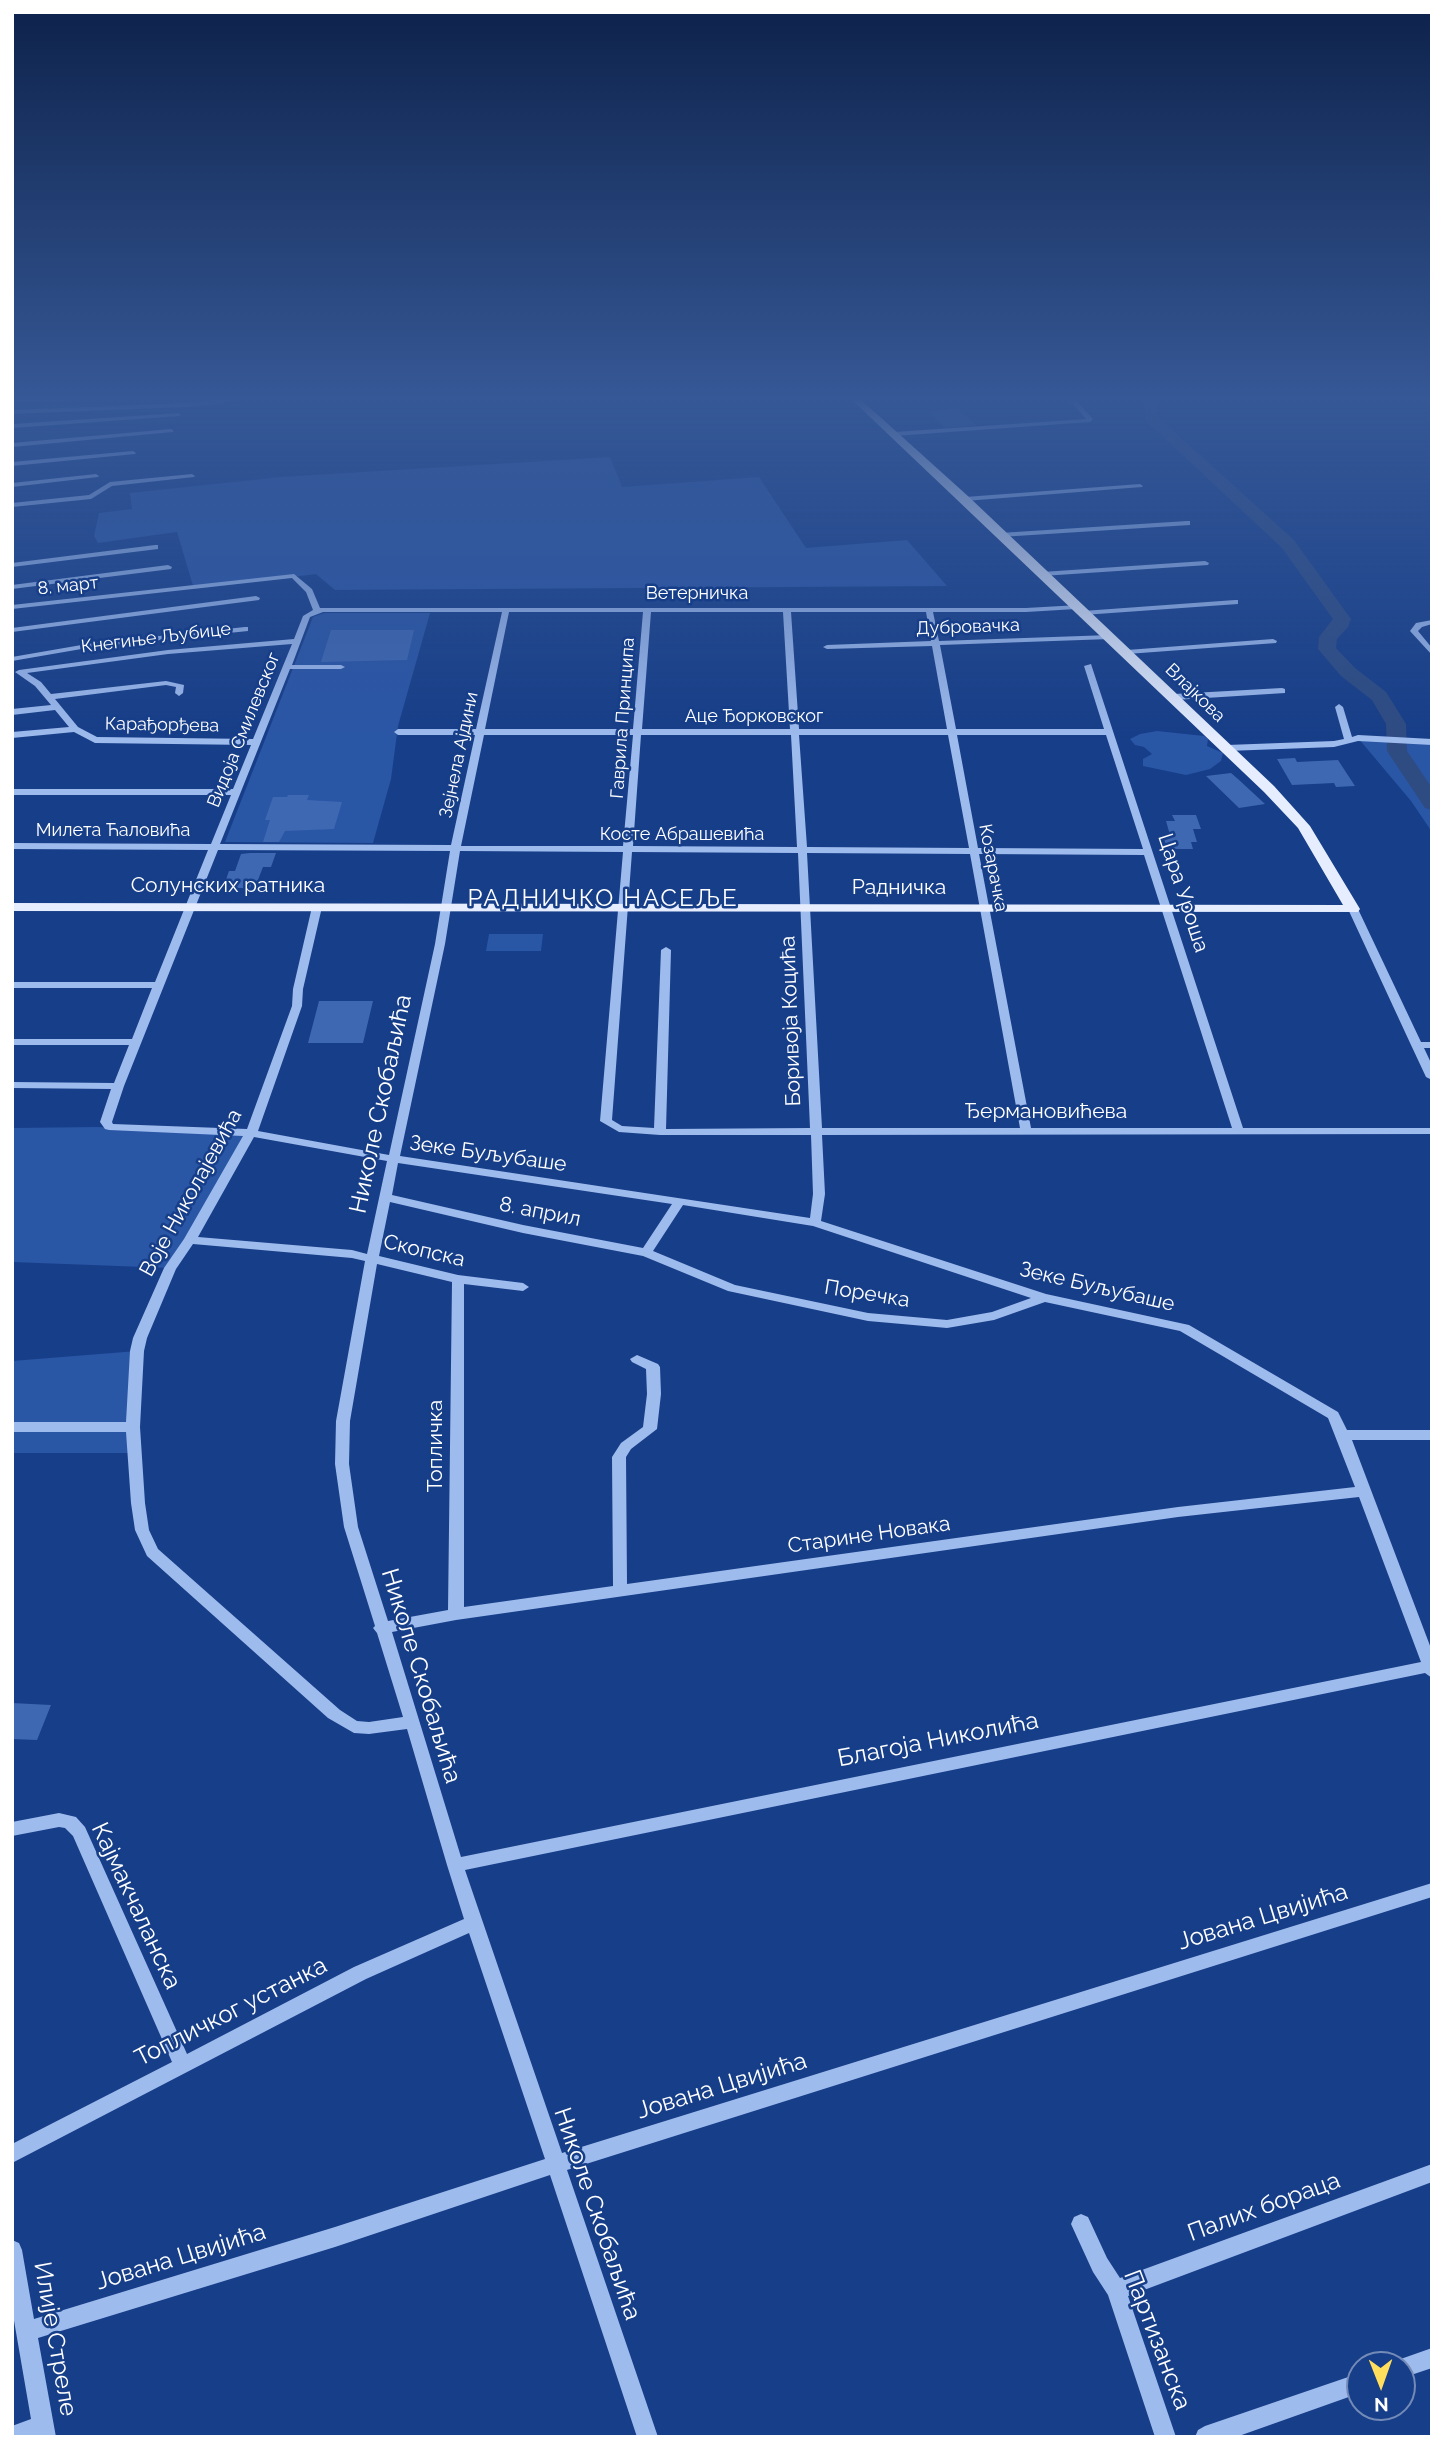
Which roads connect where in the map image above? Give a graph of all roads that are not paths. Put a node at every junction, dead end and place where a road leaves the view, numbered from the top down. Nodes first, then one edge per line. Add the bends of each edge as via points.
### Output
1 (977, 511) edge
2 (1187, 523) dead end
3 (1000, 535) junction
4 (155, 547) dead end
5 (1205, 563) dead end
6 (12, 565) edge
7 (168, 567) dead end
8 (1042, 574) junction
9 (12, 587) edge
10 (256, 598) dead end
11 (1235, 602) dead end
12 (12, 607) edge
13 (317, 610) junction
14 (506, 610) junction
15 (647, 610) junction
16 (787, 610) junction
17 (929, 610) junction
18 (1080, 610) junction
19 (1432, 622) edge
20 (245, 629) dead end
21 (12, 630) edge
22 (1110, 637) junction
23 (297, 641) junction
24 (1273, 641) dead end
25 (935, 643) junction
26 (827, 647) dead end
27 (1127, 652) junction
28 (1432, 653) edge
29 (12, 659) edge
30 (1088, 666) dead end
31 (286, 667) junction
32 (341, 667) dead end
33 (16, 670) edge
34 (1282, 691) dead end
35 (178, 693) dead end
36 (49, 697) junction
37 (1174, 697) junction
38 (57, 707) junction
39 (1339, 708) dead end
40 (12, 712) edge
41 (75, 729) junction
42 (398, 732) dead end
43 (479, 732) junction
44 (638, 732) junction
45 (1110, 732) junction
46 (793, 733) junction
47 (951, 733) junction
48 (12, 735) edge
49 (1353, 738) junction
50 (1432, 741) edge
51 (257, 742) junction
52 (1227, 748) junction
53 (12, 792) edge
54 (236, 792) junction
55 (12, 846) edge
56 (214, 847) junction
57 (455, 850) junction
58 (629, 851) junction
59 (801, 851) junction
60 (974, 852) junction
61 (1149, 852) junction
62 (12, 907) edge
63 (191, 907) junction
64 (317, 907) junction
65 (444, 907) junction
66 (623, 908) junction
67 (806, 908) junction
68 (985, 909) junction
69 (1168, 909) junction
70 (1353, 909) junction
71 (666, 950) dead end
72 (12, 985) edge
73 (159, 985) junction
74 (12, 1042) edge
75 (135, 1042) junction
76 (1416, 1045) junction
77 (1432, 1045) edge
78 (1432, 1077) edge
79 (12, 1085) edge
80 (118, 1086) junction
81 (606, 1122) joint
82 (815, 1131) junction
83 (1026, 1131) junction
84 (1432, 1131) edge
85 (660, 1132) junction
86 (1238, 1132) junction
87 (251, 1133) junction
88 (393, 1159) junction
89 (386, 1197) junction
90 (680, 1201) junction
91 (815, 1223) junction
92 (190, 1240) junction
93 (646, 1253) junction
94 (372, 1258) junction
95 (685, 1269) joint
96 (458, 1279) junction
97 (523, 1287) dead end
98 (1044, 1298) junction
99 (637, 1359) dead end
100 (12, 1427) edge
101 (133, 1427) junction
102 (1343, 1435) junction
103 (1432, 1435) edge
104 (1363, 1490) junction
105 (621, 1590) junction
106 (456, 1614) junction
107 (381, 1628) junction
108 (1431, 1668) edge
109 (413, 1721) junction
110 (12, 1829) edge
111 (454, 1864) junction
112 (1432, 1890) edge
113 (475, 1922) junction
114 (182, 2064) junction
115 (12, 2154) edge
116 (556, 2164) junction
117 (1432, 2173) edge
118 (1081, 2224) dead end
119 (12, 2249) edge
120 (1116, 2290) junction
121 (27, 2331) junction
122 (1346, 2388) edge
123 (44, 2431) edge
124 (12, 2437) edge
125 (648, 2437) edge
126 (1166, 2437) edge
127 (1205, 2437) edge

1 - 3 main road, Влајкова
2 - 3 street
3 - 8 main road, Влајкова
4 - 6 street
5 - 8 street
7 - 9 street
8 - 18 main road, Влајкова
10 - 21 street
11 - 18 street
12 - 13 street, 8. март via 294,576 309,591
13 - 14 street, Ветерничка
13 - 23 street, Видоја Смилевског via 307,616
14 - 15 street, Ветерничка
14 - 43 street, Зејнела Ајдини
15 - 16 street, Ветерничка
15 - 44 street, Гаврила Принципа
16 - 17 street, Ветерничка
16 - 46 street, Боривоја Коцића
17 - 18 street, Ветерничка
17 - 25 street, Козарачка
18 - 22 main road, Влајкова
19 - 28 street via 1413,631
20 - 29 street via 93,645
22 - 25 street, Дубровачка
22 - 27 main road, Влајкова
23 - 31 street, Видоја Смилевског
23 - 33 street, Кнегиње Љубице
24 - 27 street
25 - 26 street, Дубровачка
25 - 47 street, Козарачка
27 - 37 main road, Влајкова
30 - 45 street, Цара Уроша
31 - 32 street
31 - 51 street, Видоја Смилевског
33 - 36 street, Карађорђева
34 - 37 street
35 - 36 street via 180,685 166,683
36 - 38 street, Карађорђева
37 - 52 main road, Влајкова
38 - 40 street
38 - 41 street, Карађорђева
39 - 49 street
41 - 48 street
41 - 51 street, Карађорђева via 95,740
42 - 43 street, Аце Ђорковског
43 - 44 street, Аце Ђорковског
43 - 57 street, Зејнела Ајдини
44 - 46 street, Аце Ђорковског
44 - 58 street, Гаврила Принципа
45 - 47 street, Аце Ђорковског
45 - 61 street, Цара Уроша
46 - 47 street, Аце Ђорковског
46 - 59 street, Боривоја Коцића
47 - 60 street, Козарачка
49 - 50 street
49 - 52 street via 1334,744
51 - 54 street, Видоја Смилевског
52 - 70 main road, Влајкова via 1303,826
53 - 54 street
54 - 56 street, Видоја Смилевског
55 - 56 street, Милета Ћаловића
56 - 57 street, Косте Абрашевића
56 - 63 street, Видоја Смилевског
57 - 58 street, Косте Абрашевића
57 - 65 street, Зејнела Ајдини
58 - 59 street, Косте Абрашевића
58 - 66 street, Гаврила Принципа
59 - 60 street, Косте Абрашевића
59 - 67 street, Боривоја Коцића
60 - 61 street, Косте Абрашевића
60 - 68 street, Козарачка
61 - 69 street, Цара Уроша
62 - 63 main road, Солунских ратника
63 - 64 main road, Солунских ратника
63 - 73 street, Видоја Смилевског
64 - 65 main road, Солунских ратника
64 - 87 street, Воје Николајевића via 297,1006
65 - 66 main road, Радничка
65 - 88 street, Николе Скобаљића
66 - 67 main road, Радничка
66 - 81 street, Гаврила Принципа
67 - 68 main road, Радничка
67 - 82 street, Боривоја Коцића
68 - 69 main road, Радничка
68 - 83 street, Козарачка
69 - 70 main road, Радничка
69 - 86 street, Цара Уроша
70 - 76 street, Влајкова
71 - 85 street
72 - 73 street
73 - 75 street, Видоја Смилевског
74 - 75 street
75 - 80 street, Видоја Смилевског
76 - 77 street
76 - 78 street, Влајкова
79 - 80 street
80 - 87 street, Зеке Буљубаше via 106,1122 109,1127
81 - 85 street, Ђермановићева via 619,1129
82 - 83 street, Ђермановићева
82 - 85 street, Ђермановићева
82 - 91 street via 819,1194
83 - 86 street, Ђермановићева
84 - 86 street, Ђермановићева
87 - 88 street, Зеке Буљубаше
87 - 92 street, Воје Николајевића
88 - 89 street, Николе Скобаљића
88 - 90 street, Зеке Буљубаше
89 - 93 street, 8. април
89 - 94 street, Николе Скобаљића
90 - 91 street, Зеке Буљубаше
90 - 93 street
91 - 98 street, Зеке Буљубаше
92 - 94 street, Скопска
92 - 101 street, Воје Николајевића via 170,1268 140,1338
93 - 95 street, 8. април
94 - 96 street, Скопска
94 - 107 street, Николе Скобаљића via 342,1420 342,1464 351,1527
95 - 98 street, Поречка via 732,1288 775,1298 925,1324 994,1316
96 - 97 street, Скопска
96 - 106 street, Топличка
98 - 102 street, Зеке Буљубаше via 1184,1328 1320,1406 1333,1415
99 - 105 street via 653,1367 654,1394 650,1429 619,1457
100 - 101 street
101 - 109 street, Воје Николајевића via 142,1530 152,1552 346,1723 369,1728
102 - 103 street
102 - 104 street, Зеке Буљубаше
104 - 105 street, Старине Новака
104 - 108 street, Зеке Буљубаше
105 - 106 street, Старине Новака
106 - 107 street, Старине Новака
107 - 109 street, Николе Скобаљића
108 - 111 street, Благоја Николића
109 - 111 street, Николе Скобаљића
110 - 114 street, Кајмакчаланска via 59,1821 70,1822 79,1832
111 - 113 street, Николе Скобаљића
112 - 116 street, Јована Цвијића
113 - 114 street, Топличког устанка via 360,1973
113 - 116 street, Николе Скобаљића
114 - 115 street, Топличког устанка
116 - 121 street, Јована Цвијића
116 - 125 street, Николе Скобаљића
117 - 120 street, Палих бораца
118 - 120 street, Партизанска
119 - 121 street, Илије Стреле
120 - 126 street, Партизанска
121 - 123 street, Илије Стреле
122 - 127 street
123 - 124 street

